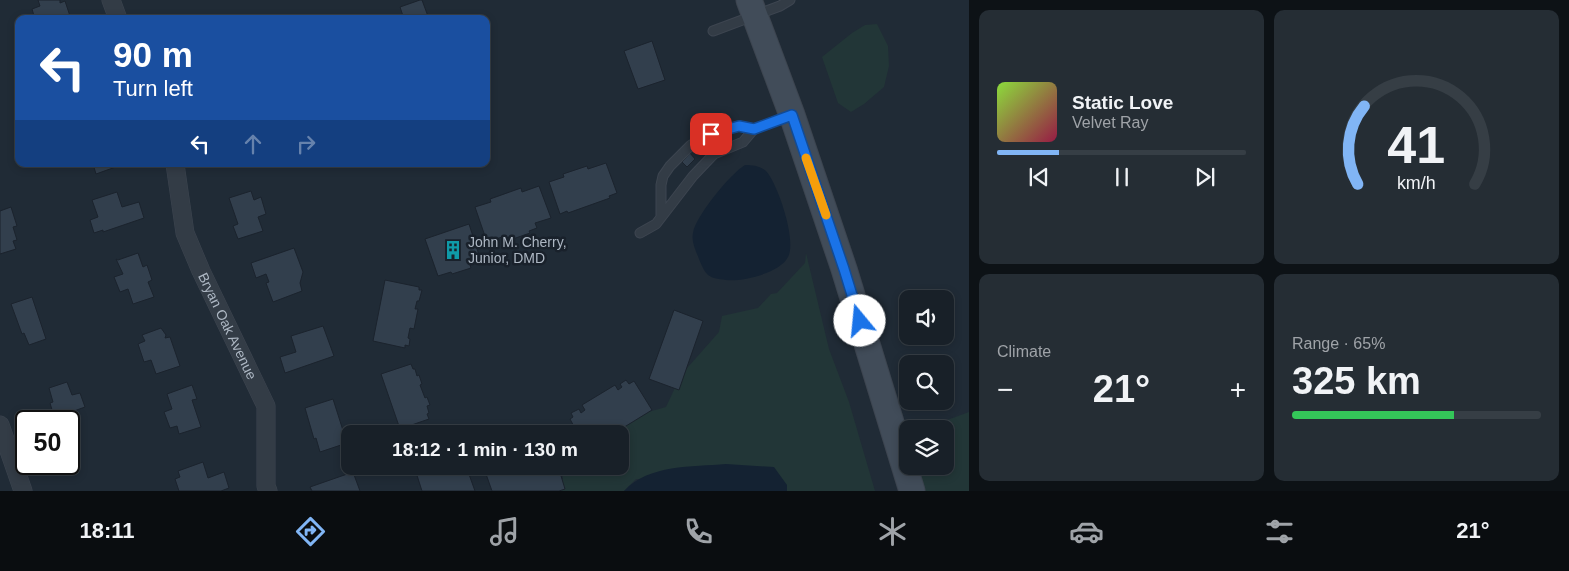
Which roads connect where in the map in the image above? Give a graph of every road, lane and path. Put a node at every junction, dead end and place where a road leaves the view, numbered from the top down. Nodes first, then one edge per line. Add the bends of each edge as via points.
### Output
1 (111, 0) edge
2 (790, 0) edge
3 (752, 8) edge
4 (117, 15) edge
5 (712, 31) dead end
6 (792, 115) junction
7 (754, 129) junction
8 (175, 167) edge
9 (661, 217) junction
10 (640, 233) dead end
11 (0, 425) edge
12 (23, 491) edge
13 (268, 491) edge
14 (912, 491) edge

1 - 4 street
2 - 3 lane via 780,6
3 - 5 lane
3 - 6 main road
6 - 7 lane
6 - 14 main road via 844,269
7 - 9 lane via 743,142 714,154
7 - 9 lane via 739,126 711,134 682,154 663,176
8 - 13 street, Bryan Oak Avenue via 185,233 266,406
9 - 10 lane via 656,224
11 - 12 street

